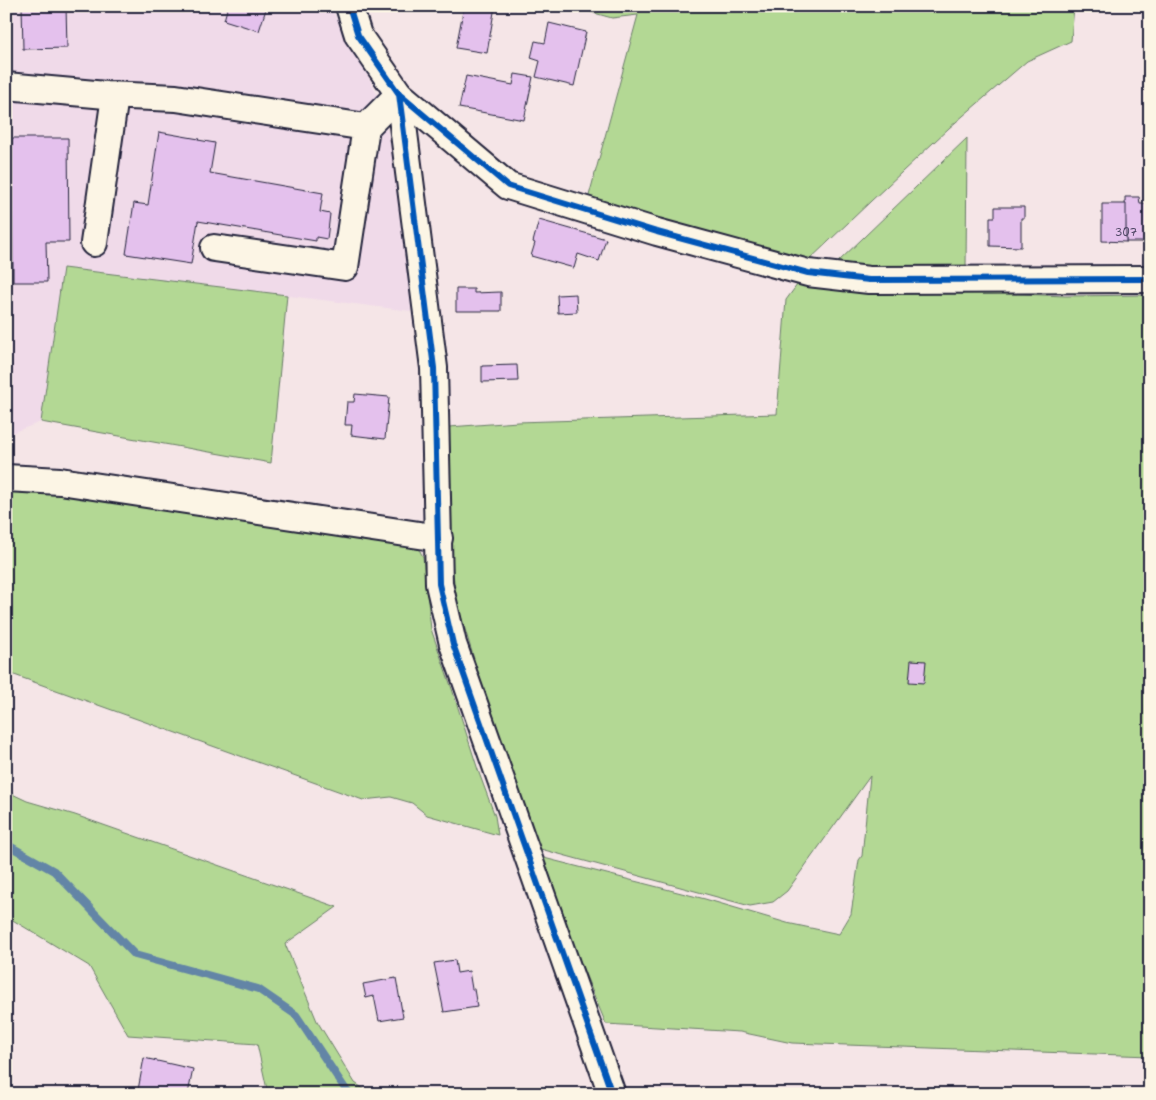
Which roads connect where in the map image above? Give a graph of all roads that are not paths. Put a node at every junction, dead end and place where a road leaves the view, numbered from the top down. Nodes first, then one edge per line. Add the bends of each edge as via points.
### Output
1 (349, 6) edge
2 (6, 86) edge
3 (400, 94) junction
4 (115, 96) junction
5 (366, 127) junction
6 (94, 243) dead end
7 (214, 248) dead end
8 (1150, 279) edge
9 (6, 478) edge
10 (438, 538) junction
11 (612, 1094) edge

1 - 3 street via 358,35
2 - 4 street
3 - 5 street
3 - 8 street via 508,186 657,232 808,273 869,280
3 - 10 street via 434,368
4 - 5 street via 176,98
4 - 6 street
5 - 7 street via 345,268
9 - 10 street via 60,481
10 - 11 street via 439,584 453,644

